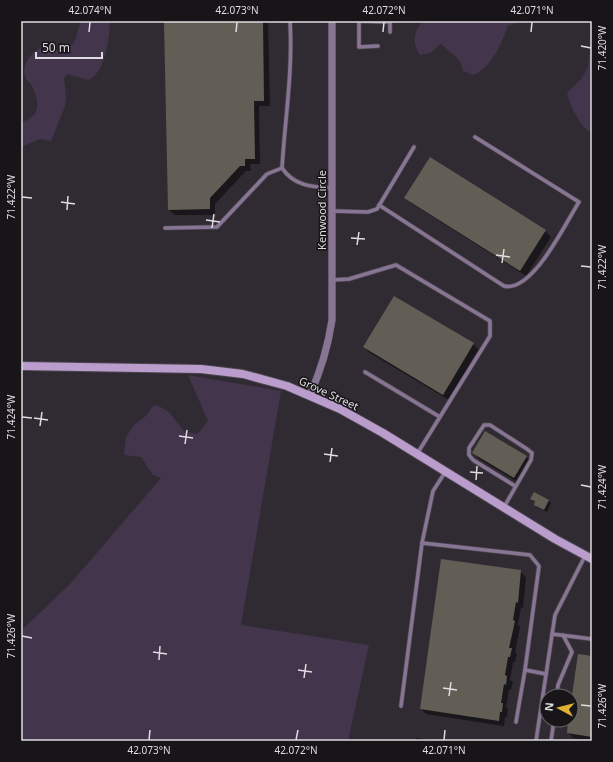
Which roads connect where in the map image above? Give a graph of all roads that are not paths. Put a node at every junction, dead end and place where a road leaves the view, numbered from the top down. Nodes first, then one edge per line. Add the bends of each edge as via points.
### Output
1 (290, 21) edge
2 (332, 21) edge
3 (359, 21) edge
4 (390, 32) dead end
5 (378, 46) dead end
6 (475, 137) dead end
7 (414, 147) dead end
8 (282, 168) junction
9 (332, 188) junction
10 (379, 206) junction
11 (332, 211) junction
12 (165, 228) dead end
13 (331, 280) junction
14 (21, 366) edge
15 (365, 372) dead end
16 (310, 395) junction
17 (440, 417) junction
18 (417, 454) junction
19 (446, 471) junction
20 (516, 486) junction
21 (504, 507) junction
22 (422, 543) junction
23 (588, 557) edge
24 (552, 634) junction
25 (563, 635) junction
26 (592, 639) edge
27 (525, 670) junction
28 (546, 674) junction
29 (558, 688) edge
30 (401, 706) dead end
31 (516, 722) dead end
32 (553, 728) edge
33 (536, 741) edge
34 (551, 741) edge

1 - 8 lane via 291,75
2 - 9 street, Kenwood Circle
3 - 4 lane via 390,22
3 - 5 lane via 359,47
6 - 10 lane via 579,202 540,266 529,278 514,286 504,286
7 - 10 lane
8 - 9 lane via 302,185
8 - 12 lane via 267,174 217,227
9 - 11 street, Kenwood Circle
10 - 11 lane via 373,211
11 - 13 street, Kenwood Circle
13 - 16 street, Kenwood Circle via 332,320 328,345
13 - 17 lane via 349,279 396,265 490,321 490,336
14 - 16 main road, Grove Street via 209,369 260,378
15 - 17 lane
16 - 18 main road, Grove Street via 340,409
17 - 18 lane
18 - 19 main road, Grove Street
19 - 21 main road, Grove Street
19 - 22 lane via 433,491
20 - 20 lane via 531,460 532,453 490,425 484,424 469,448 469,455
20 - 21 lane
21 - 23 main road, Grove Street
22 - 27 lane via 530,555 539,566
22 - 30 lane
23 - 24 lane via 555,614
24 - 25 lane
24 - 28 lane
25 - 26 lane
25 - 29 lane via 572,652
27 - 28 lane
27 - 31 lane
28 - 33 lane
32 - 34 lane

